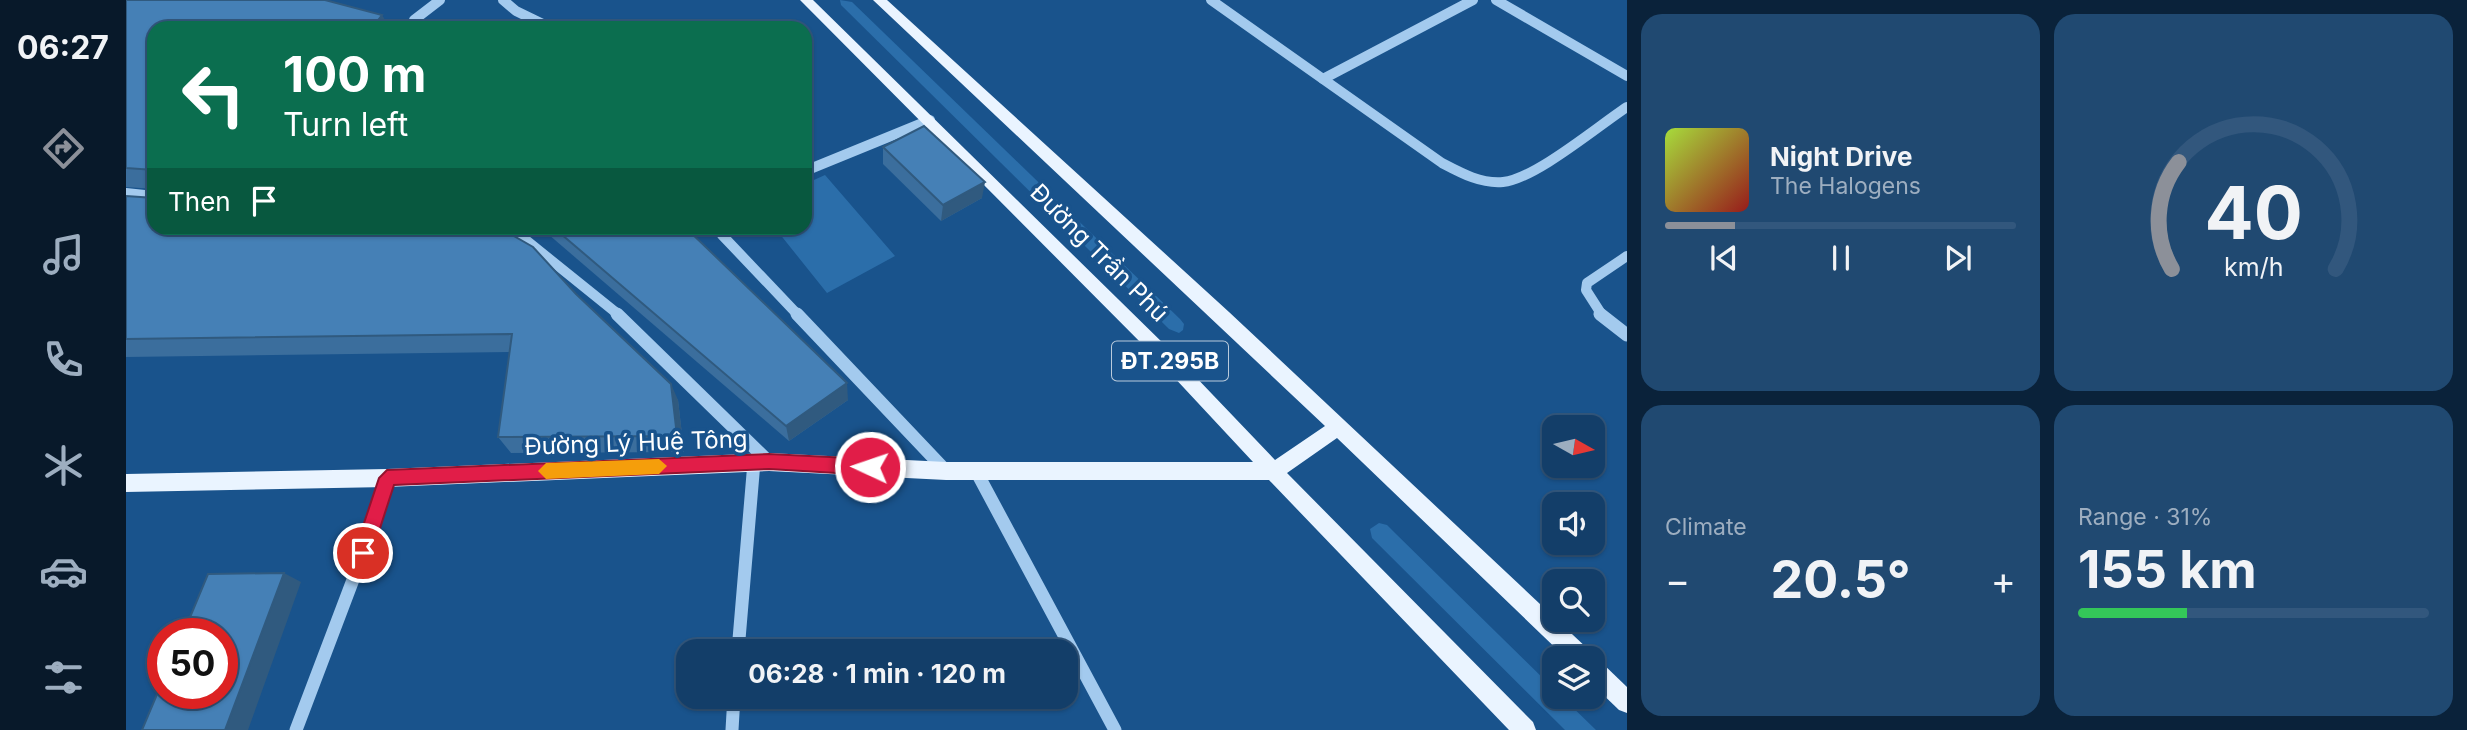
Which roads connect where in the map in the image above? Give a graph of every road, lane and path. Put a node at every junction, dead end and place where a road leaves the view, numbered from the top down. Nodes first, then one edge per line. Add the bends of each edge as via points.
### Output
1 (440, 0) edge
2 (503, 0) edge
3 (806, 0) edge
4 (879, 0) edge
5 (1211, 0) edge
6 (1473, 0) edge
7 (1496, 0) edge
8 (414, 20) dead end
9 (537, 21) edge
10 (1627, 76) edge
11 (1323, 79) junction
12 (1627, 107) edge
13 (930, 120) junction
14 (812, 168) edge
15 (126, 193) edge
16 (147, 195) edge
17 (520, 235) edge
18 (722, 235) edge
19 (1627, 256) edge
20 (1627, 335) edge
21 (1339, 426) junction
22 (762, 462) junction
23 (947, 471) junction
24 (976, 471) junction
25 (1274, 471) junction
26 (387, 478) junction
27 (126, 483) edge
28 (740, 639) edge
29 (1568, 646) edge
30 (1605, 681) edge
31 (1627, 702) edge
32 (733, 709) edge
33 (296, 730) edge
34 (732, 730) edge
35 (1115, 730) edge
36 (1525, 730) edge

1 - 8 street
2 - 9 street
3 - 13 main road, Đường Trần Phú / ĐT.295B
4 - 21 main road, Đường Trần Phú / ĐT.295B
5 - 11 street
6 - 11 street
7 - 10 street
11 - 12 street via 1453,169 1496,184 1525,176
13 - 14 street
13 - 25 main road, Đường Trần Phú / ĐT.295B
15 - 16 street
17 - 22 street via 620,316
18 - 23 street
19 - 20 street via 1587,283 1586,290 1599,313
21 - 25 main road
21 - 29 main road, Đường Trần Phú / ĐT.295B
22 - 23 main road, Đường Lý Huệ Tông
22 - 26 main road, Đường Lý Huệ Tông
22 - 28 street
23 - 24 main road, Đường Lý Huệ Tông
24 - 25 main road, Đường Lý Huệ Tông
24 - 35 street
25 - 36 main road, Đường Trần Phú / ĐT.295B
26 - 27 main road, Đường Lý Huệ Tông
26 - 33 street
30 - 31 main road
32 - 34 street

